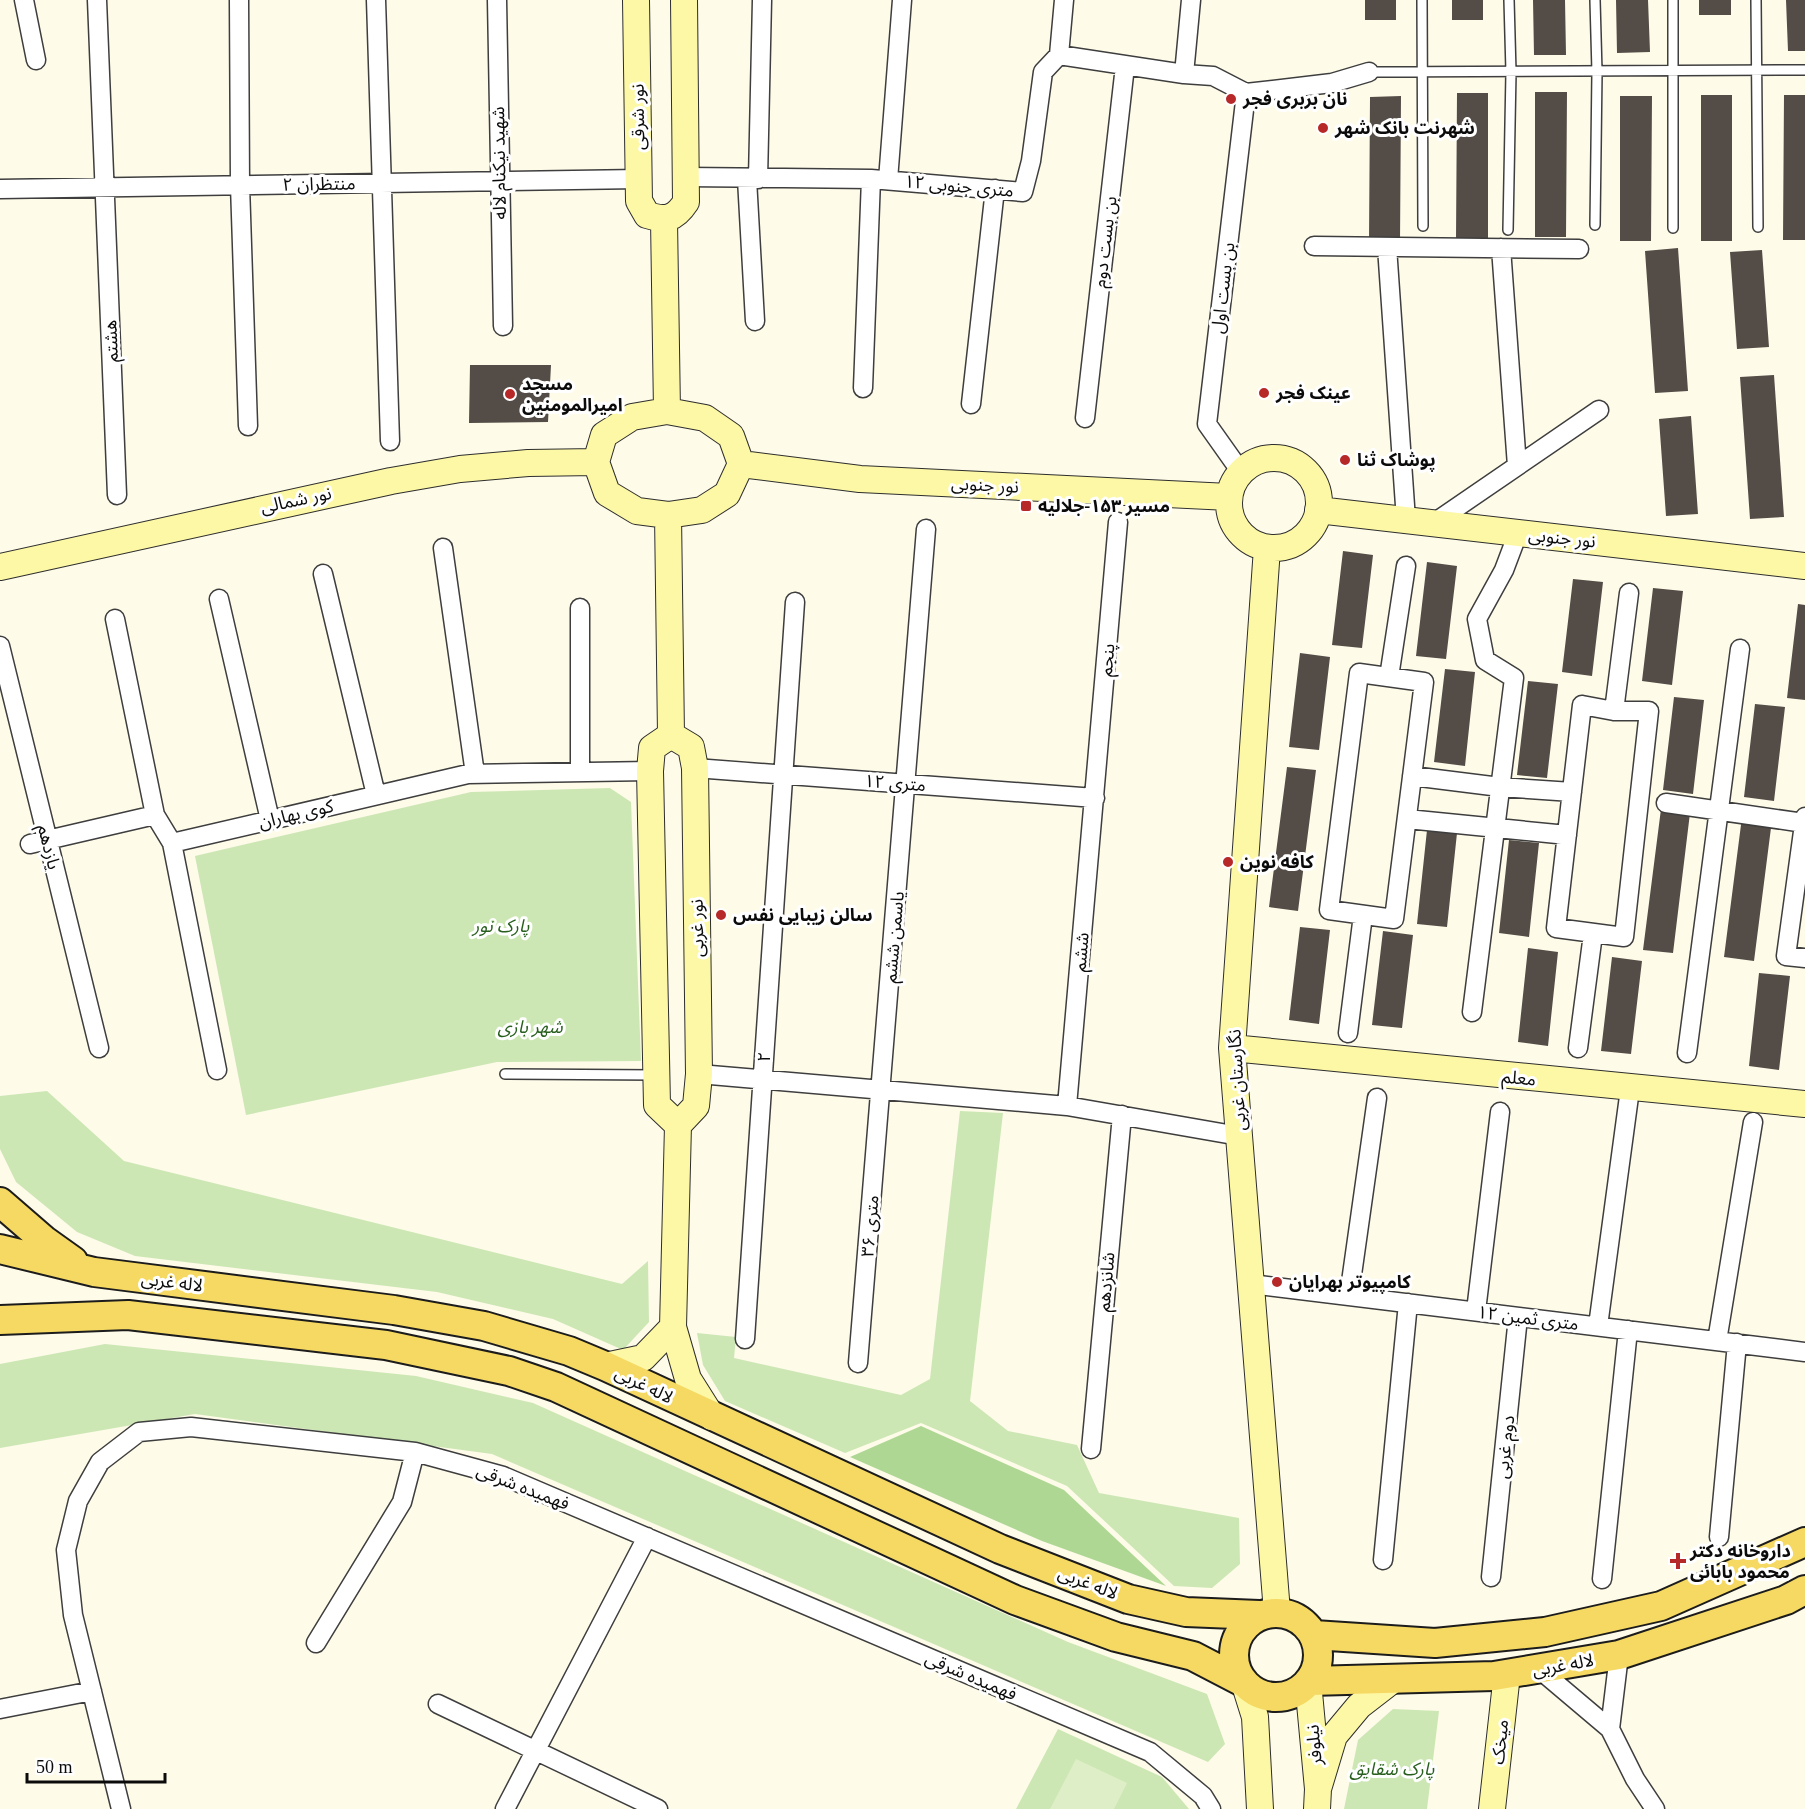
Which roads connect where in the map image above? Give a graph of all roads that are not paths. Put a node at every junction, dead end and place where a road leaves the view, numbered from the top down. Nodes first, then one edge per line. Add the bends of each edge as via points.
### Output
1 (24, 0) edge
2 (97, 0) edge
3 (239, 0) edge
4 (376, 0) edge
5 (497, 0) edge
6 (636, 0) edge
7 (684, 0) edge
8 (762, 0) edge
9 (902, 0) edge
10 (1064, 0) edge
11 (1191, 0) edge
12 (1422, 0) edge
13 (1509, 0) edge
14 (1595, 0) edge
15 (1673, 0) edge
16 (1756, 0) edge
17 (1059, 55) junction
18 (36, 60) dead end
19 (1125, 66) junction
20 (1758, 70) junction
21 (1805, 70) edge
22 (1675, 71) junction
23 (1369, 72) joint
24 (1511, 72) junction
25 (1597, 72) junction
26 (1422, 73) junction
27 (1184, 74) junction
28 (1246, 93) junction
29 (686, 177) junction
30 (639, 179) junction
31 (752, 179) junction
32 (880, 179) junction
33 (499, 181) junction
34 (382, 183) junction
35 (240, 186) junction
36 (105, 188) junction
37 (0, 189) edge
38 (995, 189) junction
39 (664, 220) junction
40 (1595, 225) dead end
41 (1423, 226) dead end
42 (1758, 227) dead end
43 (1673, 228) dead end
44 (1508, 230) dead end
45 (1314, 246) dead end
46 (1387, 247) junction
47 (1501, 248) junction
48 (1579, 249) dead end
49 (755, 321) dead end
50 (503, 326) dead end
51 (862, 388) dead end
52 (971, 404) dead end
53 (1599, 410) dead end
54 (667, 411) junction
55 (1084, 418) dead end
56 (248, 426) dead end
57 (390, 441) dead end
58 (596, 462) junction
59 (741, 464) junction
60 (1517, 466) junction
61 (1241, 472) junction
62 (117, 495) dead end
63 (1229, 497) junction
64 (1318, 510) junction
65 (668, 515) junction
66 (1406, 520) junction
67 (1119, 522) dead end
68 (1434, 523) junction
69 (926, 529) dead end
70 (1518, 533) junction
71 (443, 548) dead end
72 (1267, 548) junction
73 (1406, 566) dead end
74 (1805, 566) edge
75 (0, 567) edge
76 (322, 574) dead end
77 (1629, 593) dead end
78 (219, 599) dead end
79 (795, 602) dead end
80 (580, 608) dead end
81 (115, 619) dead end
82 (0, 646) edge
83 (1740, 649) dead end
84 (1389, 677) junction
85 (1614, 711) junction
86 (671, 735) junction
87 (694, 768) junction
88 (650, 771) junction
89 (579, 772) junction
90 (475, 774) junction
91 (783, 774) junction
92 (1412, 776) junction
93 (906, 784) junction
94 (1500, 788) junction
95 (1572, 792) junction
96 (376, 795) junction
97 (1095, 798) junction
98 (1666, 803) dead end
99 (1720, 811) junction
100 (155, 815) junction
101 (1407, 819) junction
102 (270, 820) junction
103 (1805, 820) edge
104 (1495, 828) junction
105 (1567, 835) junction
106 (38, 842) junction
107 (172, 843) junction
108 (1363, 915) junction
109 (1593, 934) junction
110 (1805, 958) edge
111 (1472, 1012) dead end
112 (1348, 1033) dead end
113 (99, 1048) dead end
114 (1232, 1048) junction
115 (1578, 1048) dead end
116 (1687, 1053) dead end
117 (217, 1070) dead end
118 (505, 1074) dead end
119 (699, 1074) junction
120 (655, 1075) junction
121 (762, 1080) junction
122 (1630, 1089) junction
123 (882, 1090) junction
124 (1377, 1098) dead end
125 (1805, 1104) edge
126 (1067, 1106) junction
127 (1500, 1112) dead end
128 (1122, 1115) junction
129 (1753, 1122) dead end
130 (678, 1125) junction
131 (1239, 1136) junction
132 (0, 1202) edge
133 (0, 1249) edge
134 (94, 1272) junction
135 (1251, 1284) junction
136 (1349, 1296) junction
137 (1408, 1303) junction
138 (1476, 1311) junction
139 (1518, 1317) junction
140 (0, 1320) edge
141 (1598, 1326) junction
142 (673, 1327) junction
143 (1628, 1330) junction
144 (745, 1339) dead end
145 (1717, 1341) junction
146 (1737, 1343) junction
147 (1805, 1352) edge
148 (858, 1363) dead end
149 (605, 1366) junction
150 (712, 1417) junction
151 (1091, 1449) dead end
152 (415, 1452) junction
153 (1719, 1537) dead end
154 (647, 1538) junction
155 (1805, 1542) edge
156 (1383, 1560) dead end
157 (1491, 1577) dead end
158 (1602, 1580) dead end
159 (1805, 1590) edge
160 (1268, 1613) junction
161 (1314, 1635) junction
162 (316, 1643) dead end
163 (1619, 1655) junction
164 (1539, 1669) junction
165 (1507, 1674) junction
166 (1394, 1679) junction
167 (1309, 1681) junction
168 (1244, 1683) junction
169 (92, 1691) junction
170 (438, 1704) dead end
171 (0, 1709) edge
172 (1610, 1729) junction
173 (535, 1751) junction
174 (1317, 1799) edge
175 (121, 1809) edge
176 (505, 1809) edge
177 (658, 1809) edge
178 (1211, 1809) edge
179 (1260, 1809) edge
180 (1492, 1809) edge
181 (1655, 1809) edge

1 - 18 street
2 - 36 street, هشتم
3 - 35 street
4 - 34 street
5 - 33 street, شهید نیکنام لاله
6 - 30 street, نور شرقی
7 - 29 street
8 - 31 street
9 - 32 street
10 - 17 street
11 - 27 street
12 - 26 lane
13 - 24 lane
14 - 25 lane
15 - 22 lane
16 - 20 lane
17 - 19 street
17 - 38 street, ۱۲ متری جنوبی via 1043,72 1023,192
19 - 27 street
19 - 55 street, بن بست دوم
20 - 21 lane
20 - 22 lane
20 - 42 lane
22 - 25 lane
22 - 43 lane
23 - 26 lane
23 - 28 street via 1332,83
24 - 25 lane
24 - 26 lane
24 - 44 lane
25 - 40 lane
26 - 41 lane
27 - 28 street via 1213,76
28 - 61 street, بن بست اول via 1207,424
29 - 31 street, ۱۲ متری جنوبی
29 - 39 street via 686,202 678,215
30 - 33 street, منتظران ۲
30 - 39 street, نور شرقی via 639,201 647,216
31 - 32 street, ۱۲ متری جنوبی
31 - 49 street
32 - 38 street, ۱۲ متری جنوبی
32 - 51 street
33 - 34 street, منتظران ۲
33 - 50 street, شهید نیکنام لاله
34 - 35 street, منتظران ۲
34 - 57 street
35 - 36 street, منتظران ۲
35 - 56 street
36 - 37 street, منتظران ۲
36 - 62 street, هشتم
38 - 52 street
39 - 54 street
45 - 46 street
46 - 47 street
46 - 66 street
47 - 48 street
47 - 60 street
53 - 60 street
54 - 58 street via 632,417 604,435
54 - 59 street via 705,418 731,436
58 - 65 street via 607,493 637,511
58 - 75 street, نور شمالی via 460,469 391,481
59 - 63 street, نور جنوبی via 860,479
59 - 65 street via 727,494 702,510
60 - 68 street
61 - 63 street
61 - 64 street via 1266,459 1293,462 1314,482
63 - 72 street via 1234,524 1248,540
64 - 66 street, نور جنوبی
64 - 72 street via 1306,535 1281,548
65 - 86 street
66 - 68 street, نور جنوبی
67 - 97 street, پنجم
68 - 70 street, نور جنوبی
69 - 93 street
70 - 74 street, نور جنوبی
70 - 94 street via 1504,570 1477,619 1485,660 1514,678
71 - 90 street
72 - 114 street, نگارستان غربی
73 - 84 street
76 - 96 street
77 - 85 street
78 - 102 street
79 - 91 street, ۲
80 - 89 street
81 - 100 street
82 - 106 street, یازدهم
83 - 99 street
84 - 92 street via 1424,682
84 - 108 street via 1359,673 1329,910
85 - 95 street via 1582,705
85 - 109 street via 1649,711 1624,937
86 - 87 street, نور غربی via 691,747
86 - 88 street via 652,748
87 - 91 street, ۱۲ متری
87 - 119 street, نور غربی
88 - 89 street, کوی بهاران
88 - 120 street
89 - 90 street, کوی بهاران
90 - 96 street, کوی بهاران
91 - 93 street, ۱۲ متری
91 - 121 street, ۲
92 - 94 street
92 - 101 street
93 - 97 street, ۱۲ متری
93 - 123 street, یاسمن ششم
94 - 95 street
94 - 104 street
95 - 105 street
96 - 102 street, کوی بهاران
97 - 126 street, ششم
98 - 99 street
99 - 103 street
99 - 116 street
100 - 106 street
100 - 107 street
101 - 104 street
101 - 108 street via 1394,919
102 - 107 street, کوی بهاران
103 - 110 street via 1786,956
104 - 105 street
104 - 111 street
105 - 109 street via 1556,928
106 - 113 street, یازدهم
107 - 117 street
108 - 112 street
109 - 115 street
114 - 122 street, معلم
114 - 131 street, نگارستان غربی
118 - 120 lane
119 - 121 street
119 - 130 street, نور غربی via 696,1106
120 - 130 street via 657,1105
121 - 123 street
121 - 144 street, ۲
122 - 125 street, معلم
122 - 141 street
123 - 126 street
123 - 148 street, ۳۶ متری
124 - 136 street
126 - 128 street
127 - 138 street
128 - 131 street
128 - 151 street, شانزدهم
129 - 145 street
130 - 142 street
131 - 135 street, نگارستان غربی
132 - 134 main road via 61,1254
133 - 134 main road, لاله غربی
134 - 149 main road, لاله غربی via 394,1310 484,1326
135 - 136 street, ۱۲ متری ثمین
135 - 160 street, نگارستان غربی
136 - 137 street, ۱۲ متری ثمین
137 - 138 street, ۱۲ متری ثمین
137 - 156 street
138 - 139 street, ۱۲ متری ثمین
139 - 141 street, ۱۲ متری ثمین
139 - 157 street, دوم غربی
140 - 168 main road, لاله غربی via 128,1315 386,1345 509,1371 556,1387 1015,1600 1116,1636 1193,1656
141 - 143 street, ۱۲ متری ثمین
142 - 149 street via 643,1358
142 - 150 street via 688,1379
143 - 145 street, ۱۲ متری ثمین
143 - 158 street
145 - 146 street, ۱۲ متری ثمین
146 - 147 street, ۱۲ متری ثمین
146 - 153 street
149 - 150 main road, لاله غربی
150 - 160 main road, لاله غربی via 1000,1549 1128,1599 1186,1612
152 - 154 street, فهمیده شرقی via 503,1476
152 - 162 street via 402,1502
152 - 169 street, فهمیده شرقی via 191,1427 138,1432 100,1462 78,1502 66,1550 73,1615
154 - 173 street
154 - 178 street, فهمیده شرقی via 1149,1752 1203,1796
155 - 161 main road, لاله غربی via 1661,1606 1545,1632 1435,1642
159 - 163 main road, لاله غربی via 1786,1600
160 - 161 main road via 1299,1618
160 - 168 main road via 1239,1633 1234,1646 1237,1673
161 - 167 main road via 1318,1658
163 - 164 main road, لاله غربی
163 - 172 street
164 - 165 main road, لاله غربی
164 - 172 street
165 - 166 main road, لاله غربی
165 - 180 street, میخک
166 - 167 main road, لاله غربی
166 - 174 street via 1359,1706 1334,1736
167 - 168 main road via 1298,1691 1270,1697 1256,1693
167 - 174 street, نیلوفر
168 - 179 street via 1255,1717
169 - 171 street
169 - 175 street, فهمیده شرقی
170 - 173 street
172 - 181 street
173 - 176 street
173 - 177 street

